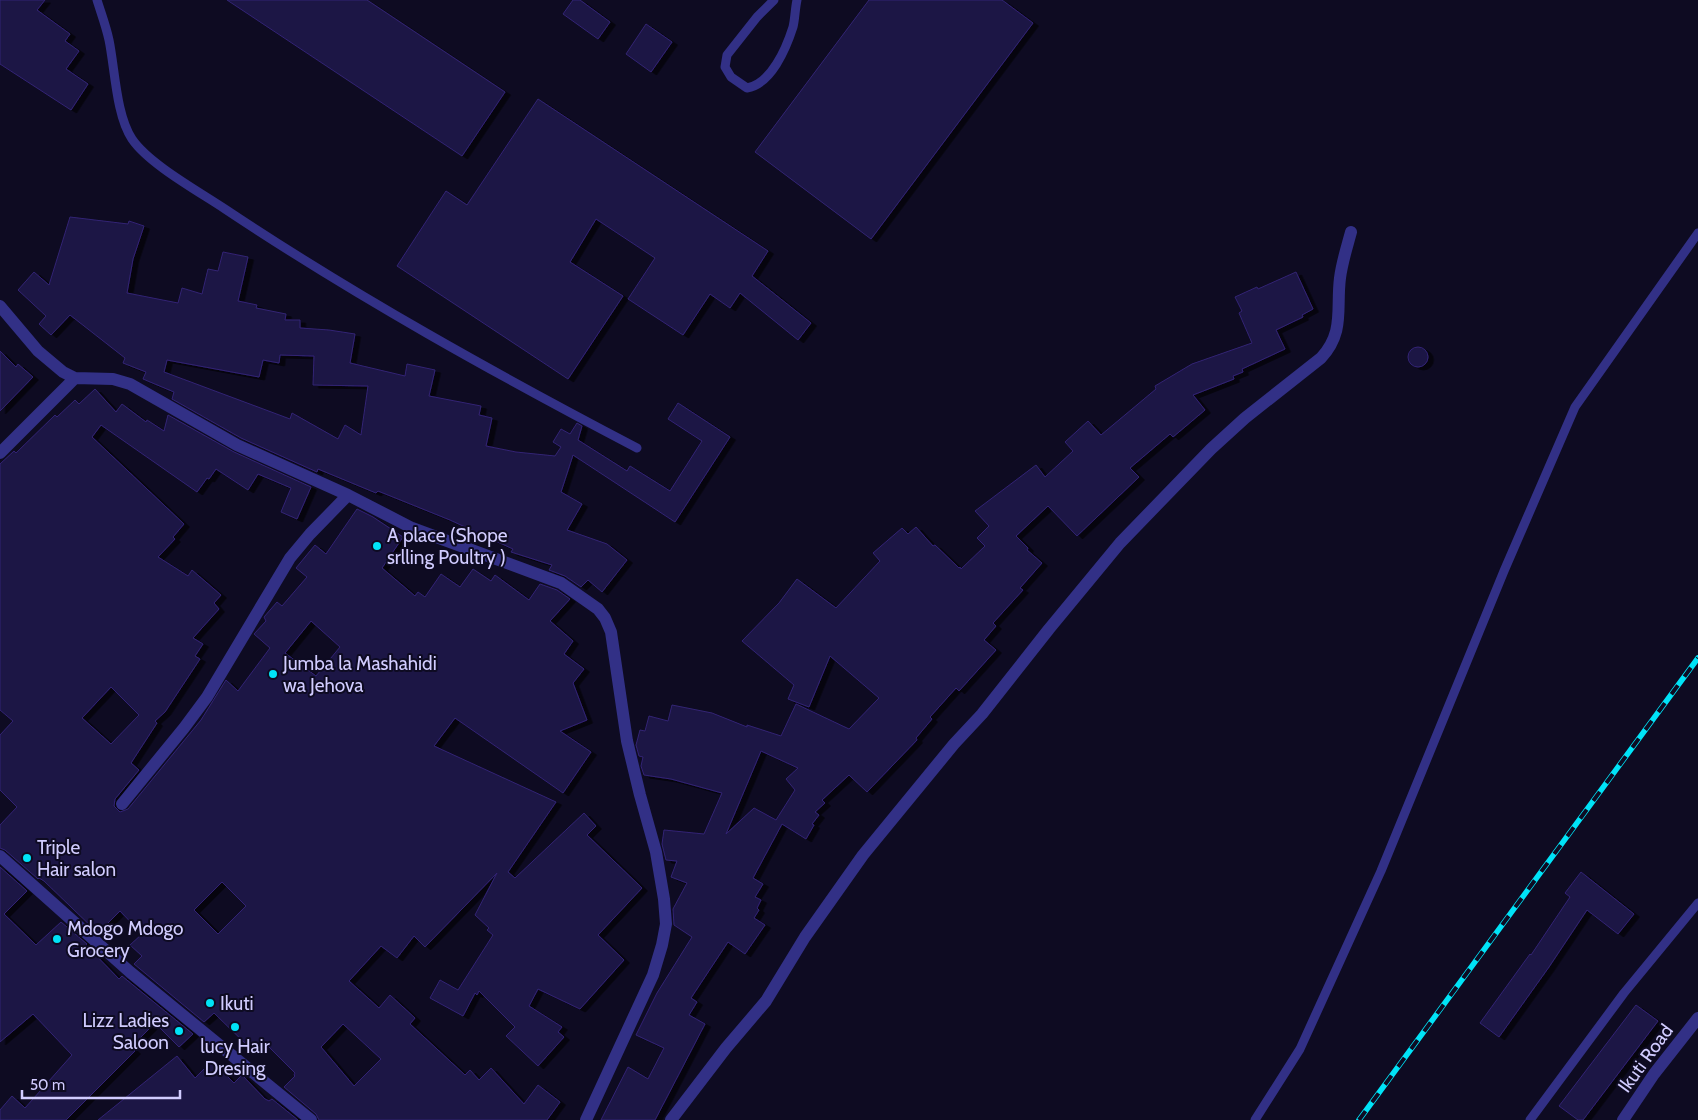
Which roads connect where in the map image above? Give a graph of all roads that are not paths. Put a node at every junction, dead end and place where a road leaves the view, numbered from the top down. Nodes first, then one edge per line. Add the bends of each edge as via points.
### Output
1 (97, 0) edge
2 (774, 0) edge
3 (797, 0) edge
4 (1351, 232) dead end
5 (1698, 233) edge
6 (0, 306) edge
7 (75, 378) junction
8 (637, 448) dead end
9 (0, 453) edge
10 (348, 495) junction
11 (122, 804) dead end
12 (0, 856) edge
13 (1698, 903) edge
14 (1698, 1018) edge
15 (311, 1120) edge
16 (586, 1120) edge
17 (671, 1120) edge
18 (1255, 1120) edge
19 (1530, 1120) edge
20 (1623, 1120) edge

1 - 8 lane via 109,38 122,118 130,136 148,156 345,286 528,391
2 - 3 lane via 727,55 725,67 731,77 747,88 766,79 781,55 793,27
4 - 17 street via 1340,280 1338,327 1331,348 1211,448 1120,543 862,856 805,937 766,1001
5 - 18 lane via 1575,407 1496,589 1381,871 1300,1049
6 - 7 street via 38,351 57,368
7 - 9 street
7 - 10 street via 113,379 130,384 244,448
10 - 11 street via 290,558 207,697
10 - 16 street via 412,528 560,583 598,609 612,632 627,741 656,852 666,924 653,975
12 - 15 street via 130,972
13 - 19 lane via 1624,993
14 - 20 street, Ikuti Road

